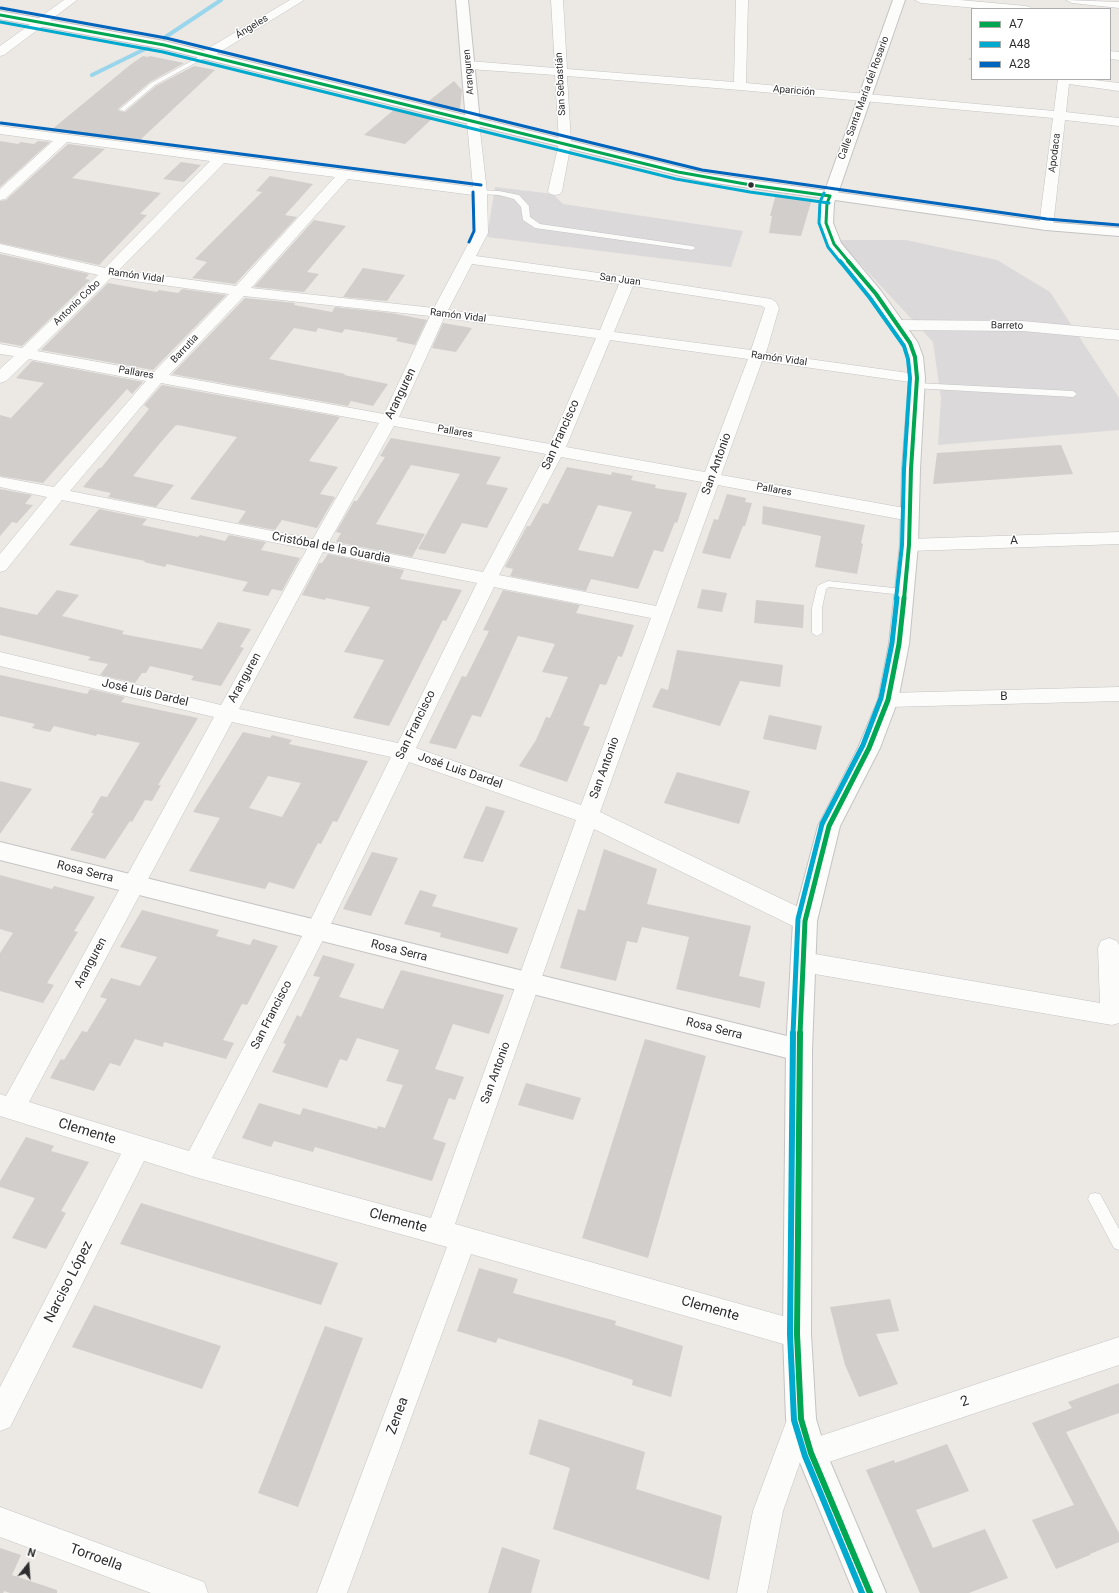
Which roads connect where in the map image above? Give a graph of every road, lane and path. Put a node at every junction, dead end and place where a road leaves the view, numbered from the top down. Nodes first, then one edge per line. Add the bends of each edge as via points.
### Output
1 (71, 0) edge
2 (298, 0) edge
3 (462, 0) edge
4 (557, 0) edge
5 (742, 0) edge
6 (899, 0) edge
7 (921, 0) edge
8 (1072, 0) edge
9 (1119, 5) edge
10 (1014, 8) edge
11 (0, 15) edge
12 (41, 23) junction
13 (0, 52) edge
14 (206, 55) junction
15 (469, 66) junction
16 (561, 72) junction
17 (1064, 80) edge
18 (740, 86) junction
19 (1119, 87) edge
20 (865, 97) junction
21 (122, 110) dead end
22 (1059, 115) junction
23 (473, 122) junction
24 (1119, 122) edge
25 (0, 130) edge
26 (63, 138) junction
27 (565, 143) junction
28 (220, 159) junction
29 (344, 175) junction
30 (555, 191) dead end
31 (480, 192) junction
32 (0, 196) edge
33 (830, 196) junction
34 (1046, 226) junction
35 (1119, 232) edge
36 (0, 248) edge
37 (692, 248) dead end
38 (471, 252) junction
39 (108, 273) junction
40 (628, 280) junction
41 (240, 291) junction
42 (771, 305) joint
43 (439, 314) junction
44 (896, 325) junction
45 (604, 335) junction
46 (1118, 335) edge
47 (0, 349) edge
48 (24, 353) junction
49 (757, 356) junction
50 (0, 378) edge
51 (158, 378) junction
52 (917, 382) junction
53 (1073, 394) dead end
54 (389, 420) junction
55 (556, 450) junction
56 (711, 479) junction
57 (0, 482) edge
58 (58, 494) junction
59 (910, 515) junction
60 (1119, 538) edge
61 (318, 545) junction
62 (908, 545) junction
63 (0, 566) edge
64 (488, 579) junction
65 (903, 592) junction
66 (662, 614) junction
67 (817, 633) dead end
68 (0, 658) edge
69 (1119, 694) edge
70 (888, 700) junction
71 (226, 712) junction
72 (403, 752) junction
73 (588, 816) junction
74 (0, 851) edge
75 (133, 884) junction
76 (806, 921) junction
77 (317, 930) junction
78 (1109, 948) dead end
79 (804, 962) junction
80 (528, 983) junction
81 (799, 1050) junction
82 (6, 1107) edge
83 (137, 1148) junction
84 (195, 1165) junction
85 (1095, 1199) dead end
86 (451, 1235) junction
87 (1119, 1243) edge
88 (797, 1334) junction
89 (1119, 1351) edge
90 (0, 1417) edge
91 (801, 1419) junction
92 (811, 1453) junction
93 (0, 1522) edge
94 (193, 1593) edge
95 (332, 1593) edge
96 (752, 1593) edge
97 (870, 1593) edge

1 - 12 street
2 - 14 street, Ángeles
3 - 15 main road, Aranguren
4 - 16 street, San Sebastián
5 - 18 street
6 - 20 main road, Calle Santa María del Rosario
7 - 10 street
8 - 9 street
11 - 12 main road
12 - 13 street
12 - 14 main road
14 - 21 lane via 153,84
14 - 23 main road
15 - 16 street, Aparición
15 - 23 main road, Aranguren
16 - 18 street, Aparición
16 - 27 street, San Sebastián
17 - 19 street
17 - 22 street, Apodaca
18 - 20 street, Aparición
20 - 22 street, Aparición
20 - 33 main road, Calle Santa María del Rosario
22 - 24 street, Aparición
22 - 34 street, Apodaca
23 - 27 main road
23 - 31 street, Aranguren
25 - 26 street
26 - 28 street
26 - 32 street
27 - 30 street, San Sebastián
27 - 33 main road via 678,172
28 - 29 street
28 - 39 street, Antonio Cobo
29 - 31 street
29 - 41 street, Barrutia
31 - 37 lane via 516,197 525,206 526,218 538,226
31 - 38 street, Aranguren via 481,233
33 - 34 main road
33 - 44 main road, Calle Santa María del Rosario via 826,223 834,244 876,294
34 - 35 main road
36 - 39 street, Ramón Vidal
38 - 40 street, San Juan
38 - 43 street, Aranguren
39 - 41 street, Ramón Vidal
39 - 48 street, Antonio Cobo
40 - 42 street, San Juan via 766,302
40 - 45 street, San Francisco
41 - 43 street, Ramón Vidal
41 - 51 street, Barrutia
42 - 49 street, San Antonio
43 - 45 street, Ramón Vidal
43 - 54 street, Aranguren
44 - 46 street, Barreto via 1023,326
44 - 52 main road, Calle Santa María del Rosario via 910,343 915,357
45 - 49 street, Ramón Vidal
45 - 55 street, San Francisco
47 - 48 street, Pallares
48 - 50 street, Antonio Cobo
48 - 51 street, Pallares
49 - 52 street, Ramón Vidal
49 - 56 street, San Antonio
51 - 54 street, Pallares
51 - 58 street, Barrutia
52 - 53 lane
52 - 59 main road, Calle Santa María del Rosario
54 - 55 street, Pallares
54 - 61 street, Aranguren
55 - 56 street, Pallares
55 - 64 street, San Francisco
56 - 59 street, Pallares
56 - 66 street, San Antonio
57 - 58 street, Cristóbal de la Guardia
58 - 61 street, Cristóbal de la Guardia
58 - 63 street, Barrutia
59 - 62 main road, Calle Santa María del Rosario
60 - 62 street, A
61 - 64 street, Cristóbal de la Guardia
61 - 71 street, Aranguren
62 - 65 main road, Calle Santa María del Rosario
64 - 66 street, Cristóbal de la Guardia
64 - 72 street, San Francisco
65 - 67 lane via 828,584 822,587 820,593
65 - 70 main road, Calle Santa María del Rosario via 899,644
66 - 73 street, San Antonio
68 - 71 street, José Luis Dardel
69 - 70 street, B
70 - 76 main road, Calle Santa María del Rosario via 869,748 829,826
71 - 72 street, José Luis Dardel
71 - 75 street, Aranguren
72 - 73 street, José Luis Dardel
72 - 77 street, San Francisco
73 - 76 street, José Luis Dardel
73 - 80 street, San Antonio
74 - 75 main road, Rosa Serra
75 - 77 main road, Rosa Serra
75 - 82 street, Aranguren
76 - 79 main road, Calle Santa María del Rosario
77 - 80 main road, Rosa Serra
77 - 84 street, San Francisco
78 - 79 street via 1112,1016
79 - 81 main road, Calle Santa María del Rosario
80 - 81 main road, Rosa Serra
80 - 86 street, San Antonio
81 - 88 main road, Calle Santa María del Rosario
82 - 83 street, Clemente
83 - 84 street, Clemente
83 - 90 street, Narciso López
84 - 86 street, Clemente
85 - 87 lane
86 - 88 street, Clemente
86 - 95 street, Zenea
88 - 91 main road, Calle Santa María del Rosario
89 - 92 street, 2
91 - 92 main road, Calle Santa María del Rosario
91 - 96 street via 768,1511
92 - 97 main road, Calle Santa María del Rosario
93 - 94 street, Torroella

